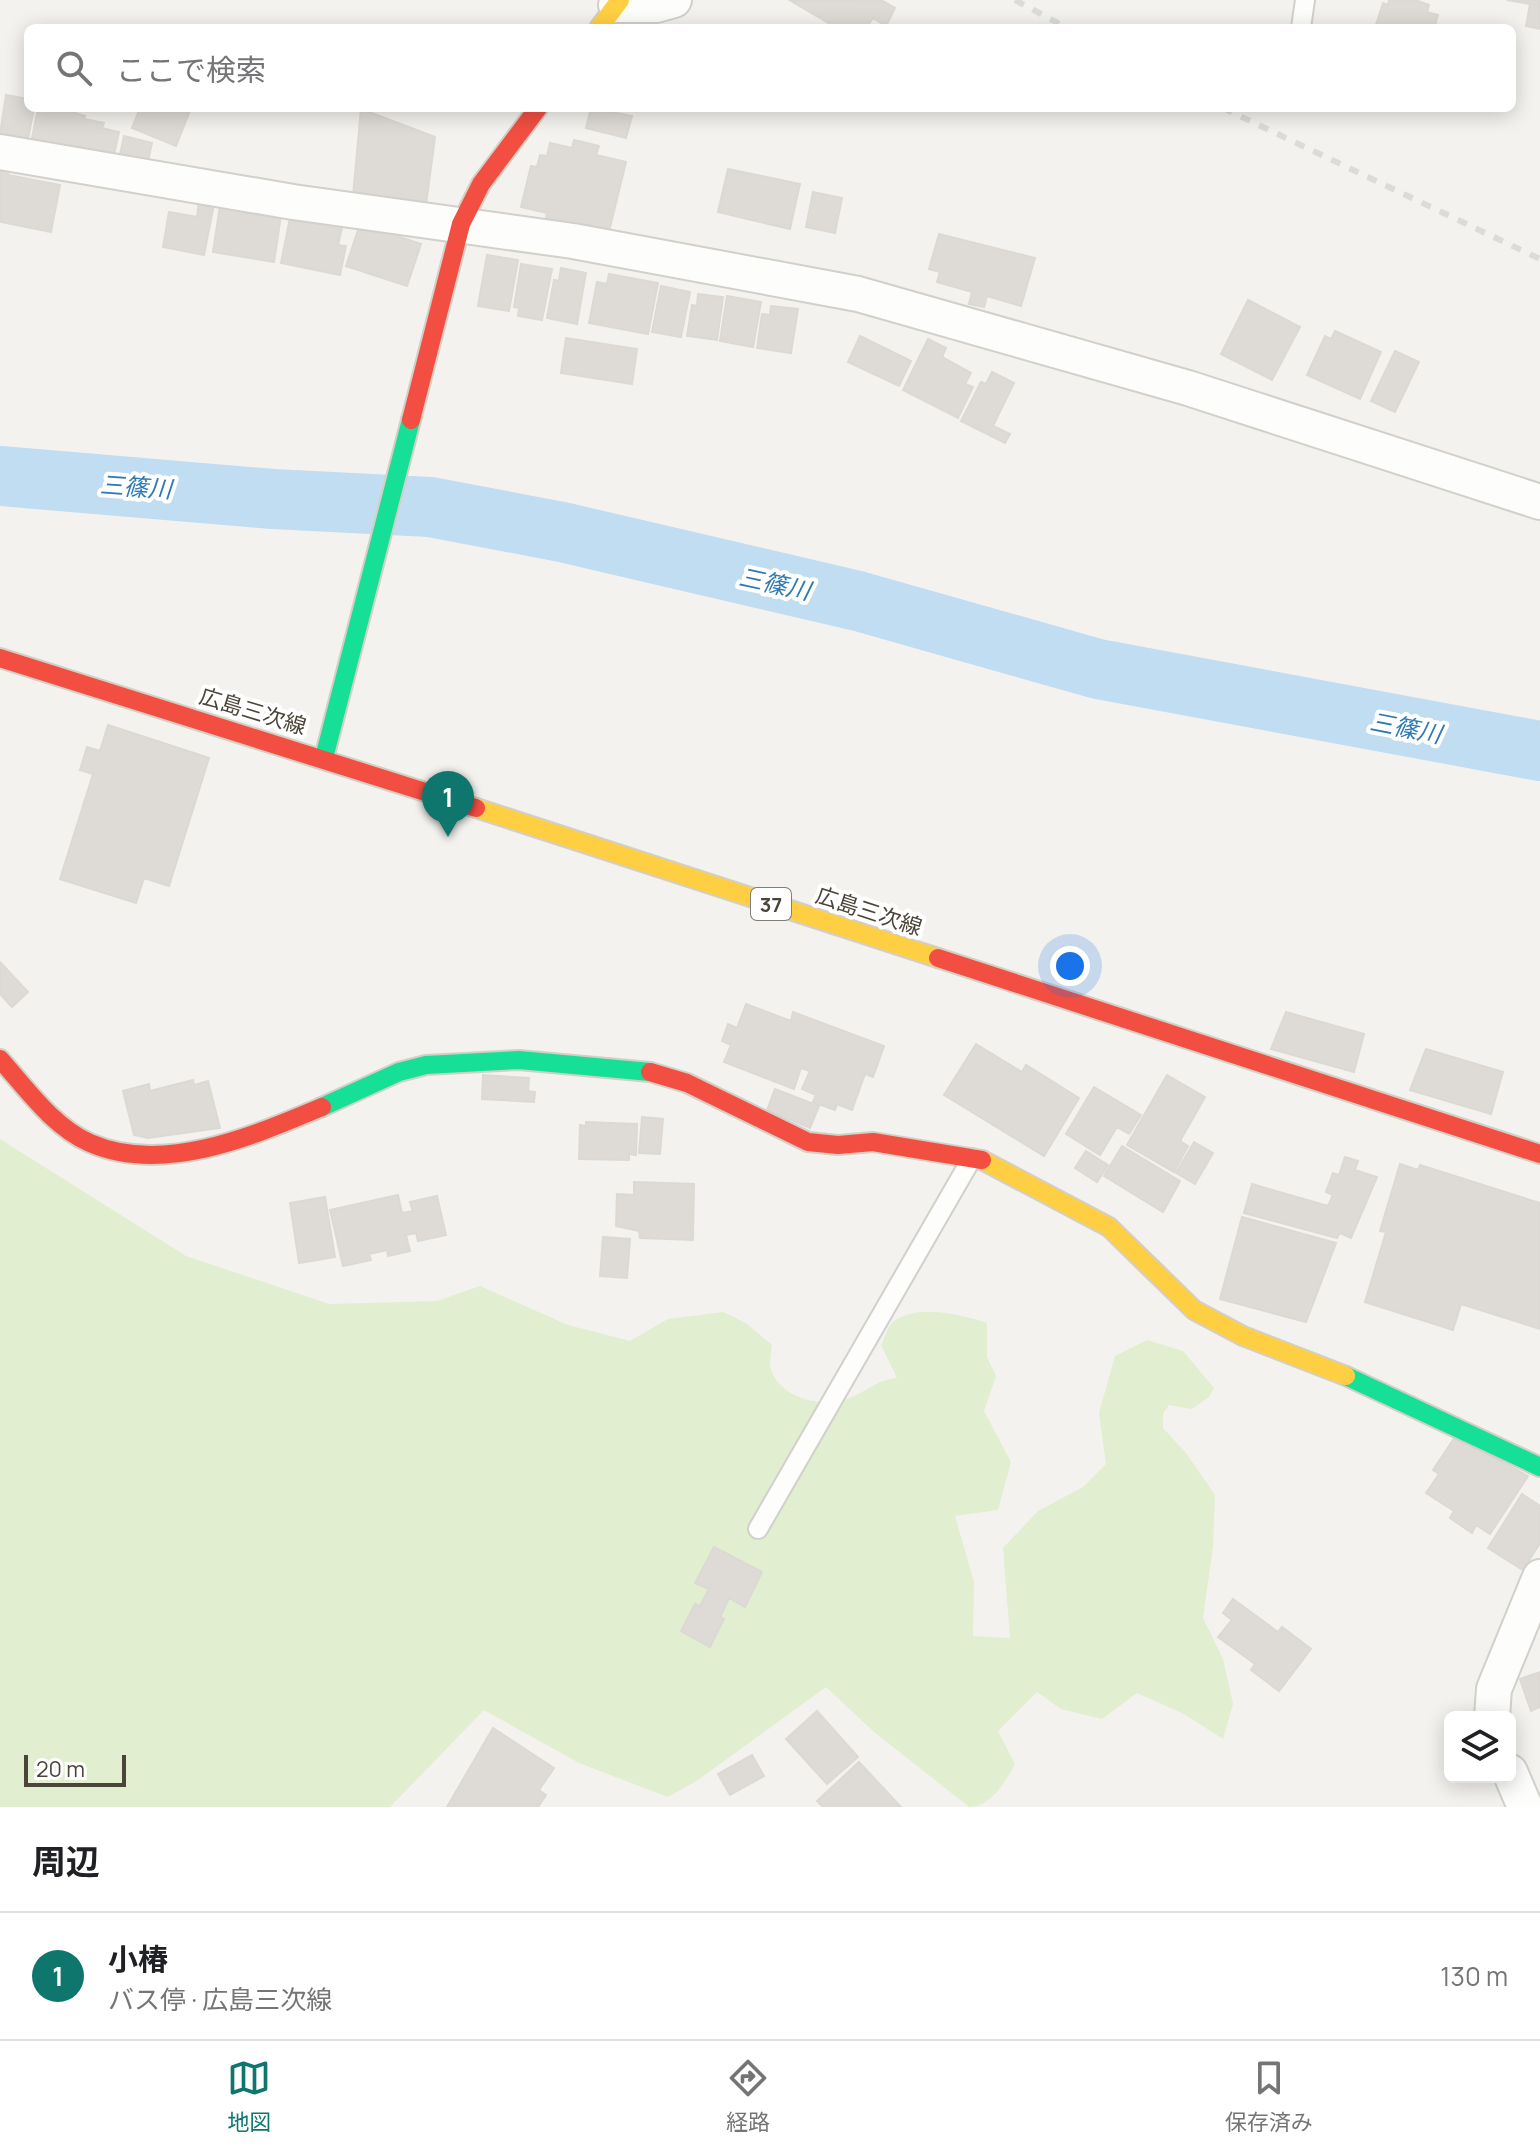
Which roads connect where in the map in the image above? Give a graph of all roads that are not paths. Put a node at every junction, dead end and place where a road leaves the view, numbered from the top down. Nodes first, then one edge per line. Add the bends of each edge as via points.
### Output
1 (674, 0) edge
2 (1305, 0) edge
3 (612, 11) edge
4 (1302, 24) edge
5 (535, 112) edge
6 (0, 152) edge
7 (461, 224) junction
8 (1540, 502) edge
9 (0, 658) edge
10 (324, 758) junction
11 (0, 1059) edge
12 (1540, 1154) edge
13 (972, 1158) junction
14 (1540, 1467) edge
15 (758, 1529) dead end
16 (1540, 1577) edge
17 (1492, 1711) edge
18 (1515, 1783) edge
19 (1525, 1807) edge

1 - 3 street
2 - 4 lane
5 - 7 street via 481,184
6 - 7 street via 293,202
7 - 8 street via 858,294 1188,388
7 - 10 street
9 - 10 street, 広島三次線 / 37
10 - 12 street, 広島三次線 / 37
11 - 13 street via 57,1121 91,1143 120,1152 162,1154 220,1147 399,1072 426,1065 519,1060 645,1071 687,1083 808,1142 873,1142
13 - 14 street via 1031,1182 1109,1227 1194,1310 1243,1336 1380,1389
13 - 15 lane
16 - 17 street via 1494,1689
18 - 19 street

